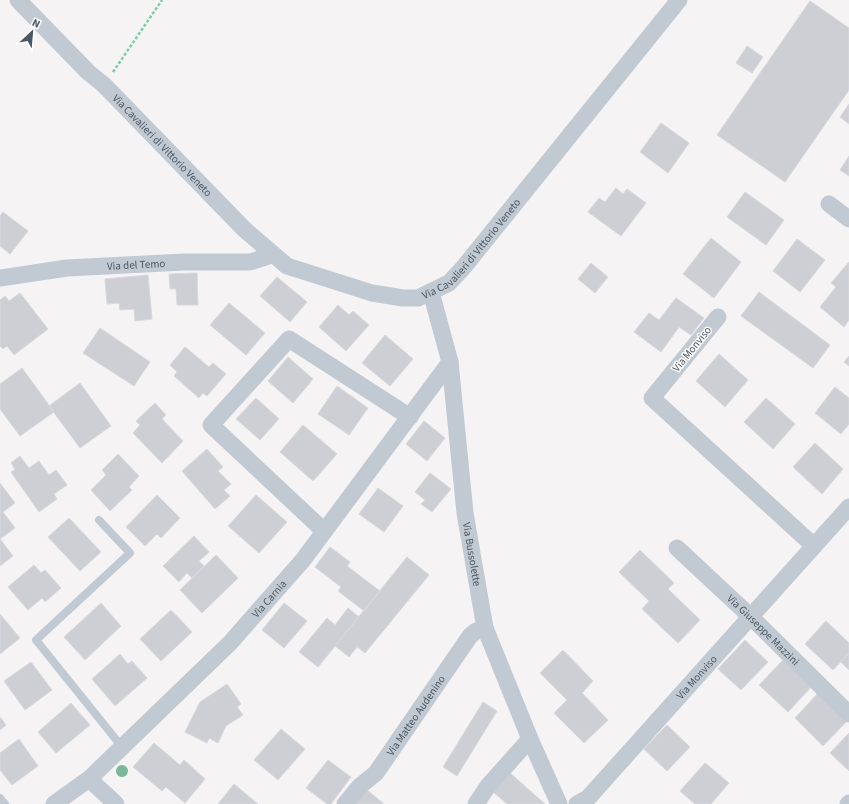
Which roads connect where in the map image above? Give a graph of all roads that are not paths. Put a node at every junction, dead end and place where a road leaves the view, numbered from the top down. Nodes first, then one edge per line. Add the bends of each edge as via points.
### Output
1 (18, 0) edge
2 (679, 0) edge
3 (829, 204) dead end
4 (849, 220) edge
5 (272, 255) junction
6 (0, 278) edge
7 (431, 292) junction
8 (718, 317) dead end
9 (450, 362) junction
10 (410, 417) junction
11 (849, 507) edge
12 (99, 520) dead end
13 (324, 531) junction
14 (814, 546) junction
15 (677, 548) dead end
16 (751, 617) junction
17 (485, 628) junction
18 (849, 714) edge
19 (530, 739) junction
20 (122, 747) junction
21 (89, 779) junction
22 (0, 798) edge
23 (5, 804) edge
24 (54, 804) edge
25 (116, 804) edge
26 (345, 804) edge
27 (476, 804) edge
28 (559, 804) edge
29 (577, 804) edge

1 - 5 street, Via Cavalieri di Vittorio Veneto
2 - 7 street, Via Cavalieri di Vittorio Veneto via 463,268 449,283
3 - 4 street
5 - 6 street, Via del Temo via 250,262 184,262 67,268
5 - 7 street, Via Cavalieri di Vittorio Veneto via 286,266 372,293 418,298
7 - 9 street, Via Bussolette
8 - 14 street, Via Monviso via 652,398
9 - 10 street, Via Carnia
9 - 17 street, Via Bussolette via 465,512
10 - 13 street, Via Carnia
10 - 13 street via 289,339 211,425
11 - 14 street, Via Monviso
12 - 20 lane via 130,553 36,640
13 - 20 street, Via Carnia via 303,560 230,643
14 - 16 street, Via Monviso
15 - 16 street, Via Giuseppe Mazzini
16 - 18 street, Via Giuseppe Mazzini
16 - 29 street, Via Monviso via 588,798
17 - 19 street, Via Bussolette
17 - 26 street, Via Matteo Audenino via 470,636 376,773 360,786
19 - 27 street via 488,786
19 - 28 street, Via Bussolette
20 - 21 street, Via Carnia
21 - 24 street, Via Carnia
21 - 25 street
22 - 23 lane

